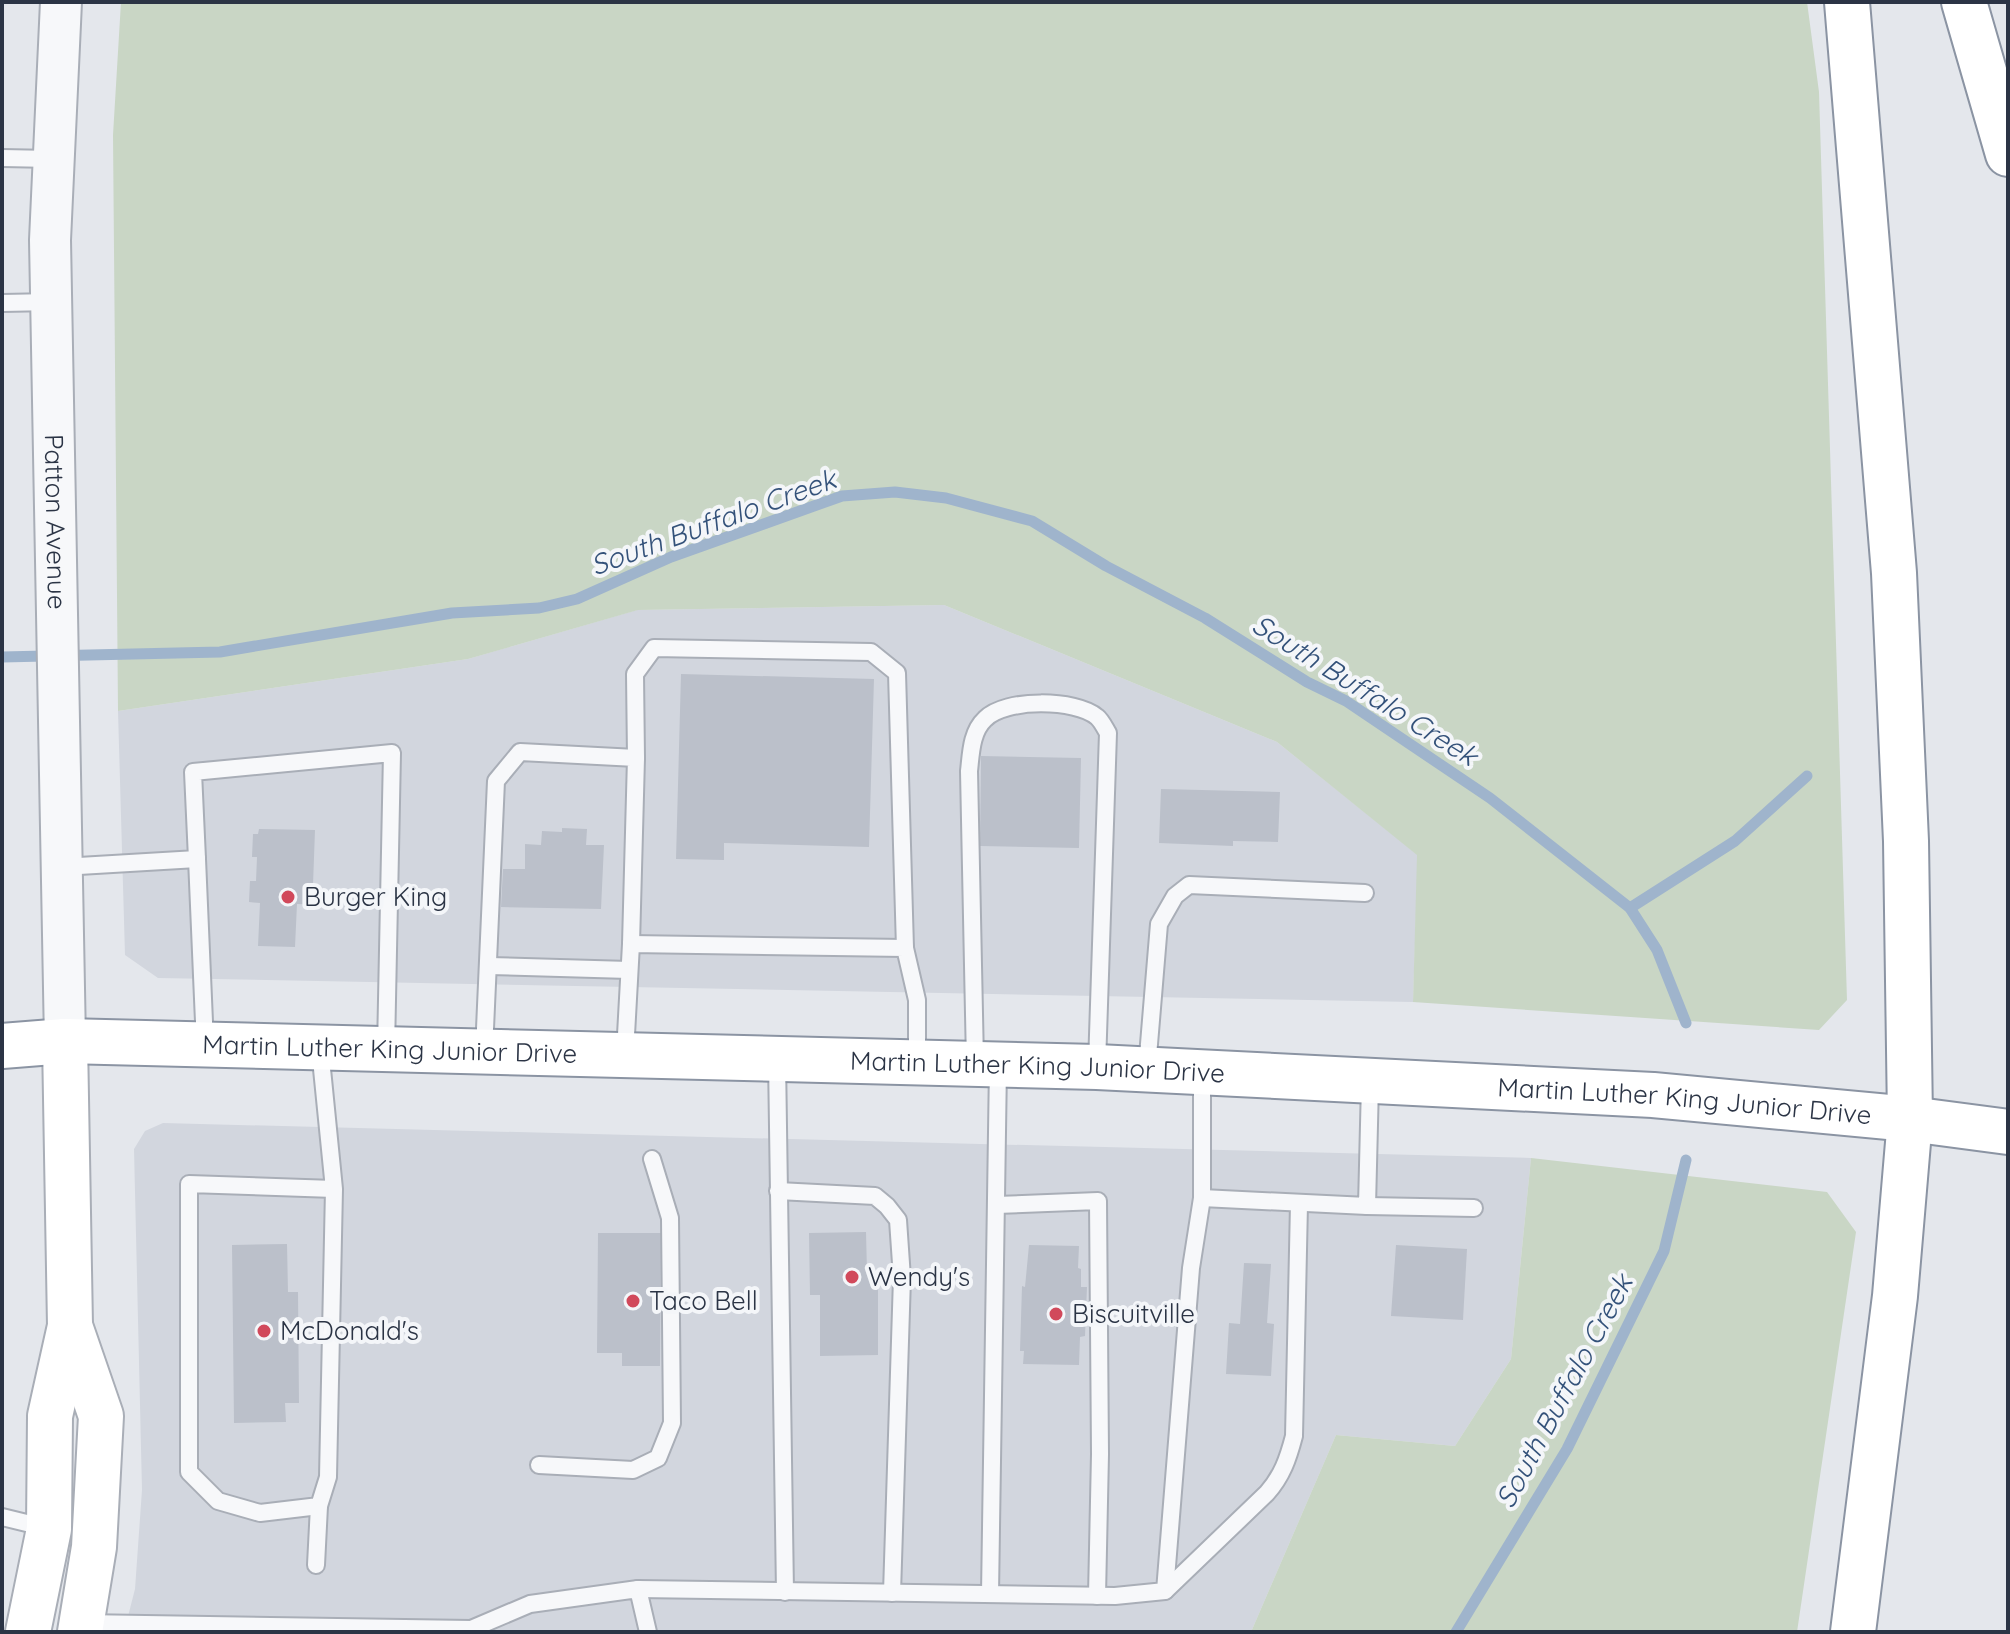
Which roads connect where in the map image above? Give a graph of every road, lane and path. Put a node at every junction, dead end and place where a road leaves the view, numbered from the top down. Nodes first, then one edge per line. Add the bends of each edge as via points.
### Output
1 (61, 2) edge
2 (1847, 2) edge
3 (1964, 2) edge
4 (2008, 154) edge
5 (2, 158) edge
6 (54, 159) junction
7 (52, 302) junction
8 (2, 303) edge
9 (636, 758) junction
10 (197, 859) junction
11 (62, 867) junction
12 (1365, 893) dead end
13 (631, 944) junction
14 (905, 948) junction
15 (489, 966) junction
16 (629, 970) junction
17 (2, 1031) edge
18 (65, 1041) junction
19 (205, 1045) junction
20 (2, 1046) edge
21 (319, 1048) junction
22 (386, 1049) junction
23 (484, 1051) junction
24 (625, 1055) junction
25 (777, 1058) junction
26 (917, 1062) junction
27 (986, 1064) junction
28 (1097, 1067) junction
29 (1146, 1070) junction
30 (1202, 1072) junction
31 (1370, 1081) junction
32 (1910, 1119) junction
33 (2008, 1132) edge
34 (652, 1159) dead end
35 (334, 1189) junction
36 (778, 1191) junction
37 (1202, 1198) junction
38 (1299, 1204) junction
39 (996, 1205) junction
40 (1367, 1206) junction
41 (1474, 1208) dead end
42 (70, 1326) junction
43 (539, 1465) dead end
44 (319, 1506) junction
45 (2, 1517) edge
46 (49, 1529) junction
47 (1862, 1547) junction
48 (316, 1565) dead end
49 (638, 1589) junction
50 (1165, 1591) junction
51 (785, 1592) junction
52 (892, 1593) junction
53 (990, 1594) junction
54 (1097, 1596) junction
55 (81, 1627) edge
56 (28, 1632) edge
57 (648, 1632) edge
58 (1853, 1632) edge
59 (1869, 1632) edge

1 - 6 street, Patton Avenue
2 - 32 main road via 1894,573 1906,841
3 - 4 main road
5 - 6 lane
6 - 7 street, Patton Avenue
7 - 8 lane
7 - 11 street, Patton Avenue
9 - 13 lane
9 - 14 lane via 635,674 654,648 871,652 897,673
9 - 15 lane via 520,752 496,781
10 - 11 lane
10 - 19 lane
10 - 22 lane via 193,772 392,753
11 - 18 street, Patton Avenue
12 - 29 lane via 1189,885 1175,896 1159,924
13 - 14 lane
13 - 16 lane
14 - 26 lane via 917,1000
15 - 16 lane
15 - 23 lane
16 - 24 lane
17 - 18 main road
18 - 19 main road, Martin Luther King Junior Drive
18 - 20 main road
18 - 42 main road
19 - 21 main road, Martin Luther King Junior Drive
21 - 22 main road, Martin Luther King Junior Drive
21 - 35 lane
22 - 23 main road, Martin Luther King Junior Drive
23 - 24 main road, Martin Luther King Junior Drive
24 - 25 main road, Martin Luther King Junior Drive
25 - 26 main road, Martin Luther King Junior Drive
25 - 36 lane
26 - 27 main road, Martin Luther King Junior Drive
27 - 28 main road, Martin Luther King Junior Drive
27 - 28 lane via 969,771 972,742 985,719 1009,705 1064,704 1097,717 1108,733
27 - 39 lane
28 - 29 main road, Martin Luther King Junior Drive
29 - 30 main road, Martin Luther King Junior Drive
30 - 31 main road, Martin Luther King Junior Drive
30 - 37 lane
31 - 32 main road, Martin Luther King Junior Drive via 1653,1095
31 - 40 lane
32 - 33 main road, Martin Luther King Junior Drive
32 - 47 main road via 1895,1296
34 - 43 lane via 670,1218 672,1423 658,1458 633,1470
35 - 44 lane via 328,1477
35 - 44 lane via 189,1184 189,1472 218,1501 260,1513
36 - 51 lane
36 - 52 lane via 875,1196 898,1220 902,1292
37 - 38 lane
37 - 50 lane via 1191,1268
38 - 40 lane
38 - 50 lane via 1294,1436 1288,1459 1267,1493
39 - 53 lane
39 - 54 lane via 1098,1201
40 - 41 lane
42 - 46 main road via 50,1416
42 - 55 main road via 101,1416 94,1547
44 - 48 lane
45 - 46 lane
46 - 56 main road
47 - 58 main road
47 - 59 main road
49 - 51 lane
49 - 55 lane via 530,1604 471,1629
49 - 57 lane
50 - 54 lane
51 - 52 lane
52 - 53 lane
53 - 54 lane

